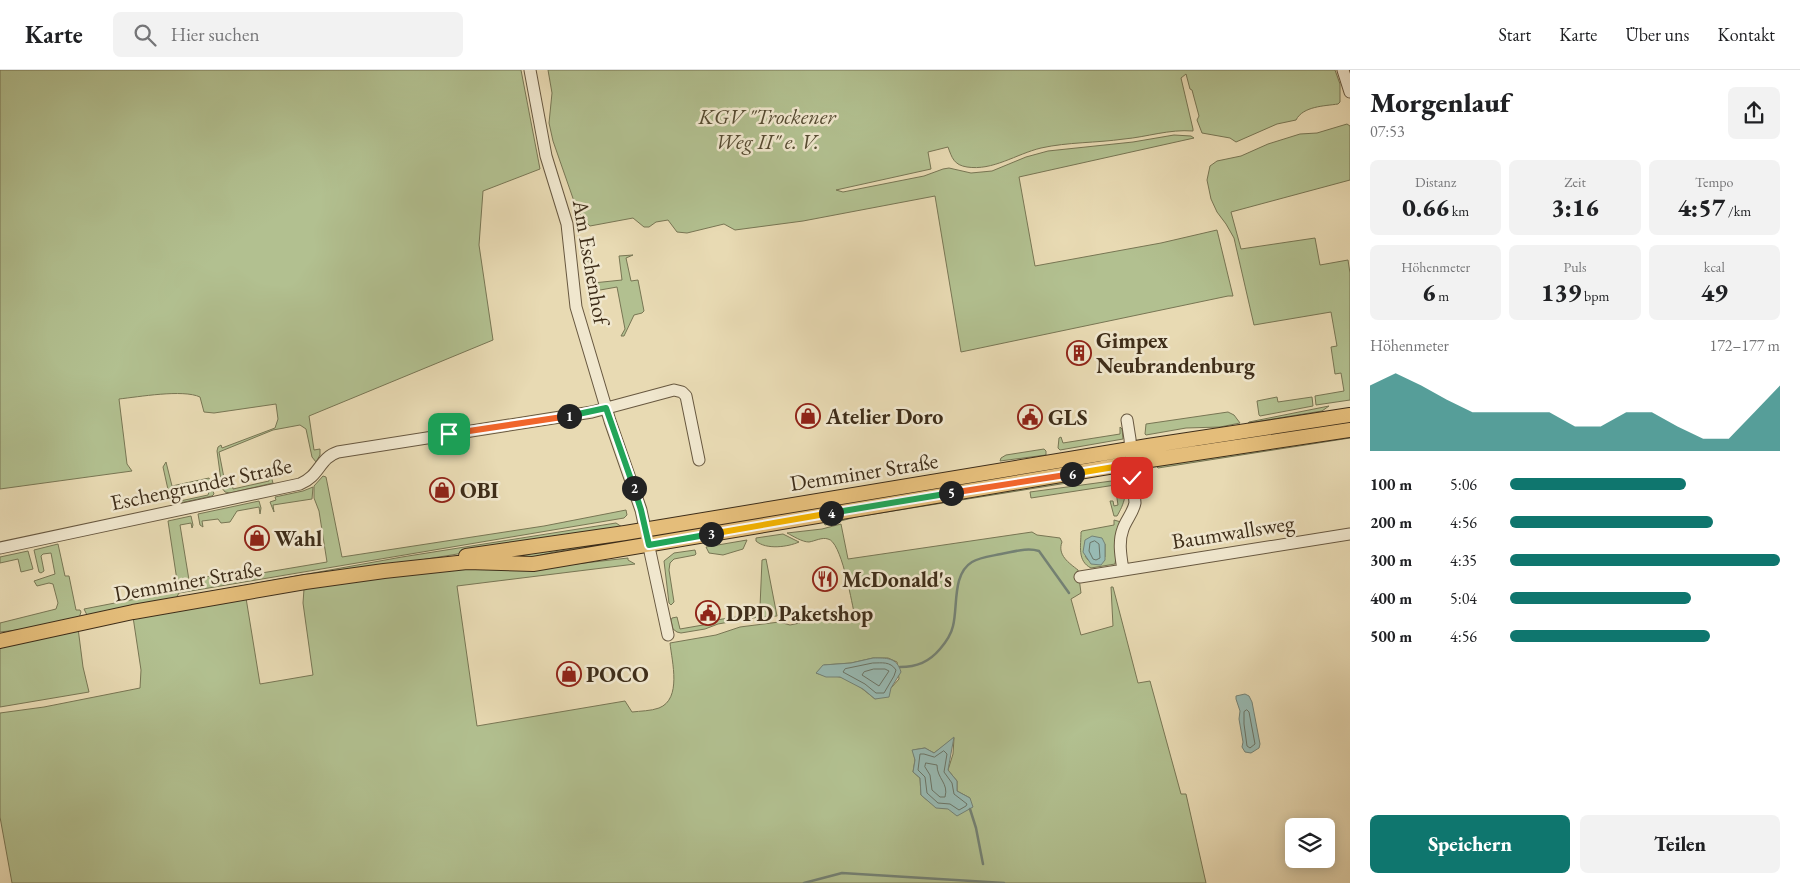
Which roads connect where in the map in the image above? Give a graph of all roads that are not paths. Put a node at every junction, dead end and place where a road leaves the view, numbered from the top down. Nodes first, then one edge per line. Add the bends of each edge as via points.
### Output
1 (530, 70) edge
2 (1343, 70) edge
3 (1350, 92) edge
4 (606, 408) junction
5 (1350, 415) edge
6 (1127, 420) dead end
7 (1350, 430) edge
8 (1131, 449) junction
9 (699, 460) dead end
10 (1132, 464) junction
11 (645, 529) junction
12 (1350, 534) edge
13 (649, 545) junction
14 (0, 548) edge
15 (1123, 570) junction
16 (384, 571) junction
17 (1080, 577) dead end
18 (668, 635) dead end
19 (0, 641) edge

1 - 4 street, Am Eschenhof via 546,156 568,224 576,307
2 - 3 street
4 - 9 street, Eschengrunder Straße via 674,390 682,392 687,399
4 - 11 street, Am Eschenhof
4 - 14 street, Eschengrunder Straße via 338,452 327,457 311,478 300,484
5 - 8 main road, Demminer Straße
6 - 8 street
7 - 10 main road, Demminer Straße
8 - 10 street
8 - 11 main road, Demminer Straße
10 - 13 main road, Demminer Straße
10 - 15 street via 1135,503 1122,529
11 - 13 street, Am Eschenhof
11 - 16 main road, Demminer Straße
12 - 15 street, Baumwallsweg
13 - 16 main road, Demminer Straße via 533,564 459,563
13 - 18 street
15 - 17 street, Baumwallsweg
16 - 19 main road, Demminer Straße via 132,612

